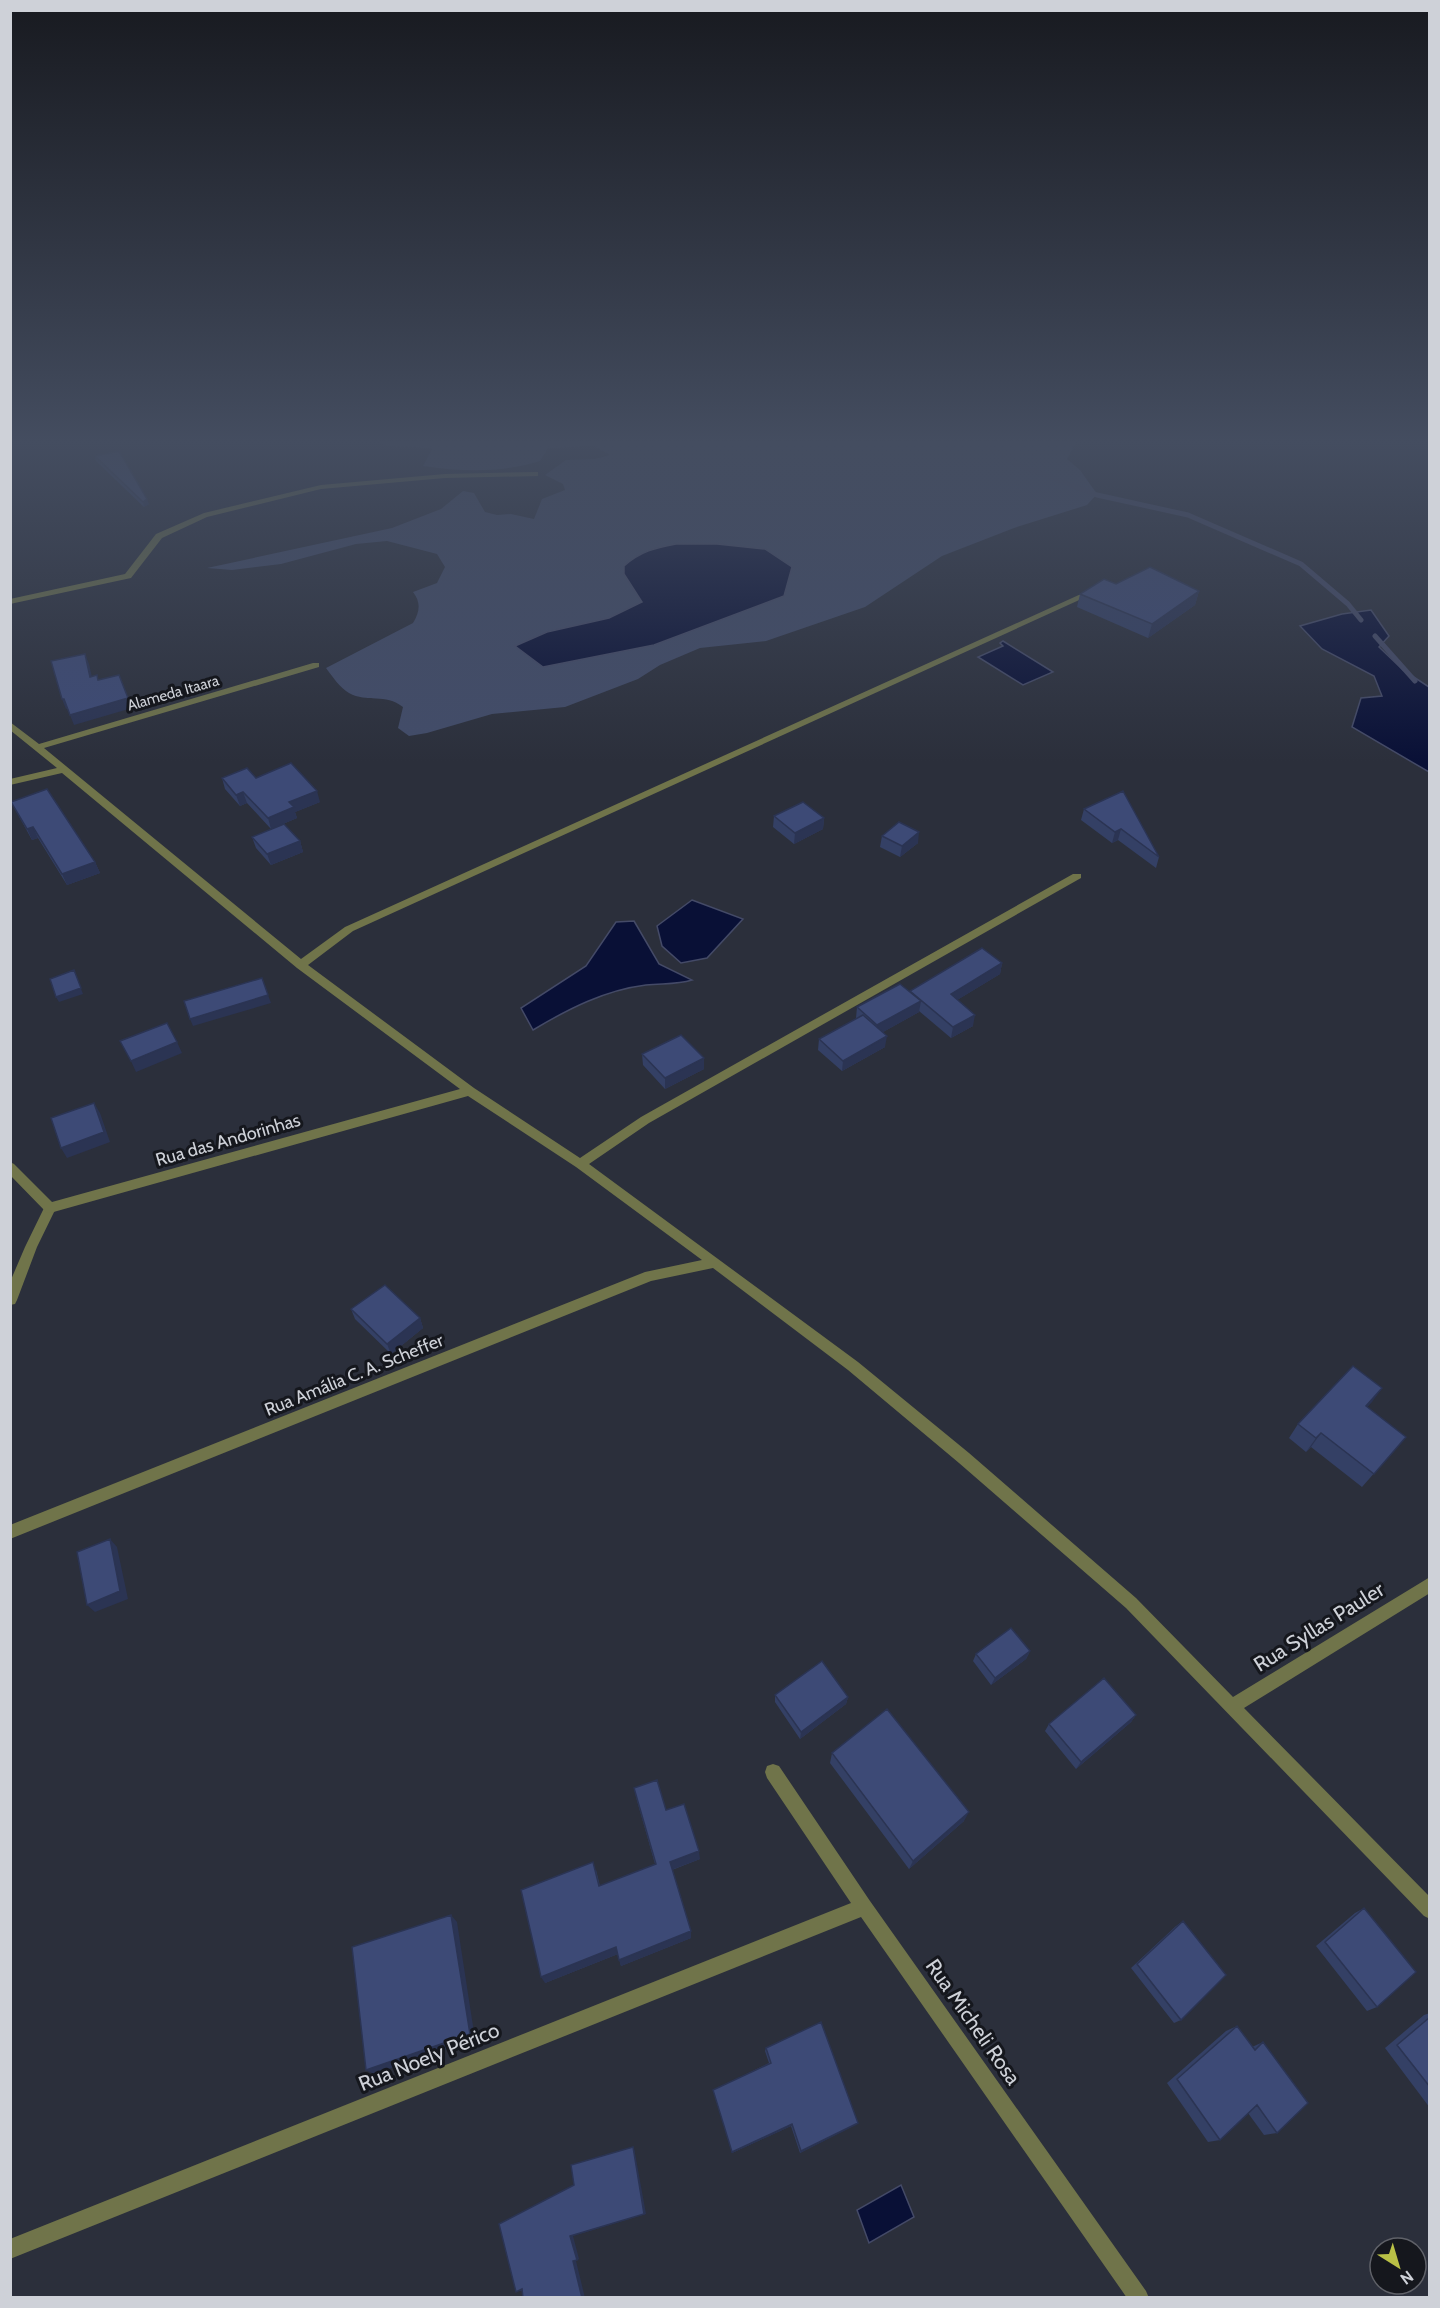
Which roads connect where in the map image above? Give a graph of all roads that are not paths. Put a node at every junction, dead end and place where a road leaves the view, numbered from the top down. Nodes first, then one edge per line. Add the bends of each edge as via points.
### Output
1 (151, 547) edge
2 (1084, 596) edge
3 (10, 602) edge
4 (316, 666) dead end
5 (10, 725) edge
6 (38, 747) junction
7 (65, 769) junction
8 (10, 782) edge
9 (1077, 876) dead end
10 (301, 966) junction
11 (470, 1091) junction
12 (580, 1164) junction
13 (10, 1167) edge
14 (50, 1208) junction
15 (715, 1262) junction
16 (10, 1300) edge
17 (10, 1532) edge
18 (1430, 1584) edge
19 (1231, 1707) junction
20 (773, 1772) dead end
21 (864, 1907) junction
22 (1430, 1910) edge
23 (10, 2249) edge
24 (1139, 2298) edge

1 - 3 street via 128,576
2 - 10 street via 349,929
4 - 6 street, Alameda Itaara
5 - 6 street
6 - 7 street
7 - 8 street
7 - 10 street
9 - 12 street via 645,1120
10 - 11 street
11 - 12 street
11 - 14 street, Rua das Andorinhas
12 - 15 street
13 - 14 street
14 - 16 street
15 - 17 street, Rua Amália C. A. Scheffer via 650,1276
15 - 19 street via 853,1366 1036,1519 1131,1603
18 - 19 street, Rua Syllas Pauler
19 - 22 street
20 - 21 street, Rua Micheli Rosa
21 - 23 street, Rua Noely Périco
21 - 24 street, Rua Micheli Rosa

